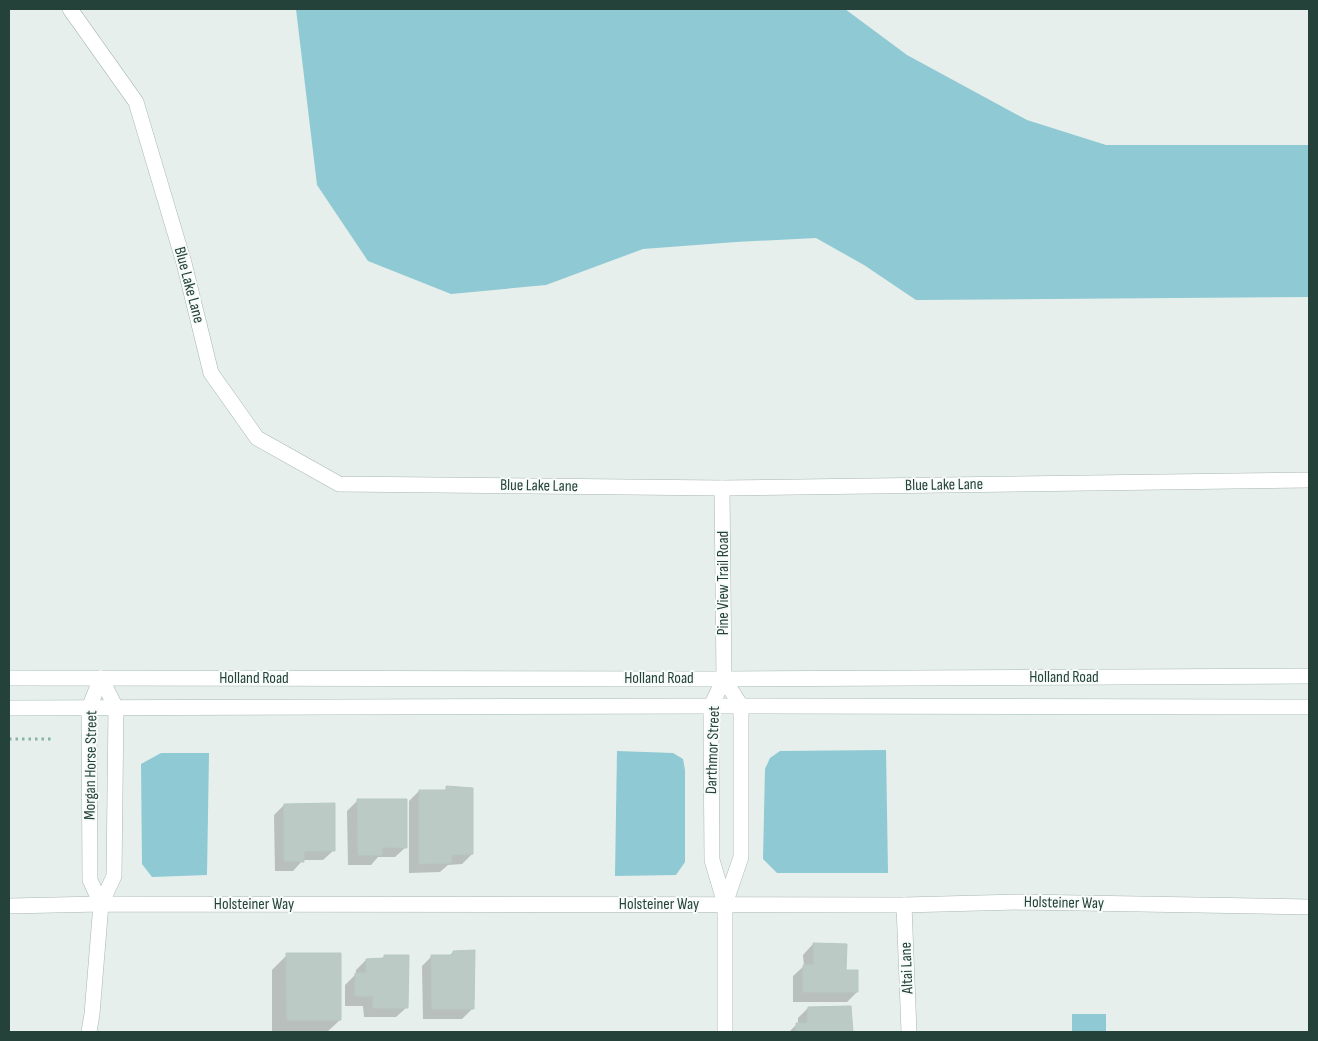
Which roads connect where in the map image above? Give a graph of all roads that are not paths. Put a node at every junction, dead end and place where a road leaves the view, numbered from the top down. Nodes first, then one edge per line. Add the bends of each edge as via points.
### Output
1 (70, 9) edge
2 (1309, 480) edge
3 (722, 488) junction
4 (1309, 676) edge
5 (9, 678) edge
6 (102, 678) junction
7 (724, 678) junction
8 (712, 706) junction
9 (741, 706) junction
10 (1309, 707) edge
11 (9, 708) edge
12 (89, 708) junction
13 (116, 708) junction
14 (101, 904) junction
15 (725, 904) junction
16 (904, 905) junction
17 (9, 906) edge
18 (1309, 907) edge
19 (89, 1032) edge
20 (724, 1032) edge
21 (909, 1032) edge

1 - 3 street, Blue Lake Lane via 136,102 184,263 211,373 257,438 339,484
2 - 3 street, Blue Lake Lane
3 - 7 street, Pine View Trail Road
4 - 7 street, Holland Road
5 - 6 street, Holland Road
6 - 7 street, Holland Road
6 - 12 street, Morgan Horse Street
6 - 13 street, Morgan Horse Street
7 - 8 street, Darthmor Street
7 - 9 street, Darthmor Street
8 - 9 street, Holland Road
8 - 13 street, Holland Road
8 - 15 street, Darthmor Street via 712,860
9 - 10 street, Holland Road
9 - 15 street, Darthmor Street via 741,857
11 - 12 street, Holland Road
12 - 13 street, Holland Road
12 - 14 street, Morgan Horse Street via 90,880
13 - 14 street, Morgan Horse Street via 114,876
14 - 15 street, Holsteiner Way
14 - 17 street, Holsteiner Way
14 - 19 street, Morgan Horse Street
15 - 16 street, Holsteiner Way
15 - 20 street, Darthmor Street
16 - 18 street, Holsteiner Way via 1021,902
16 - 21 street, Altai Lane

